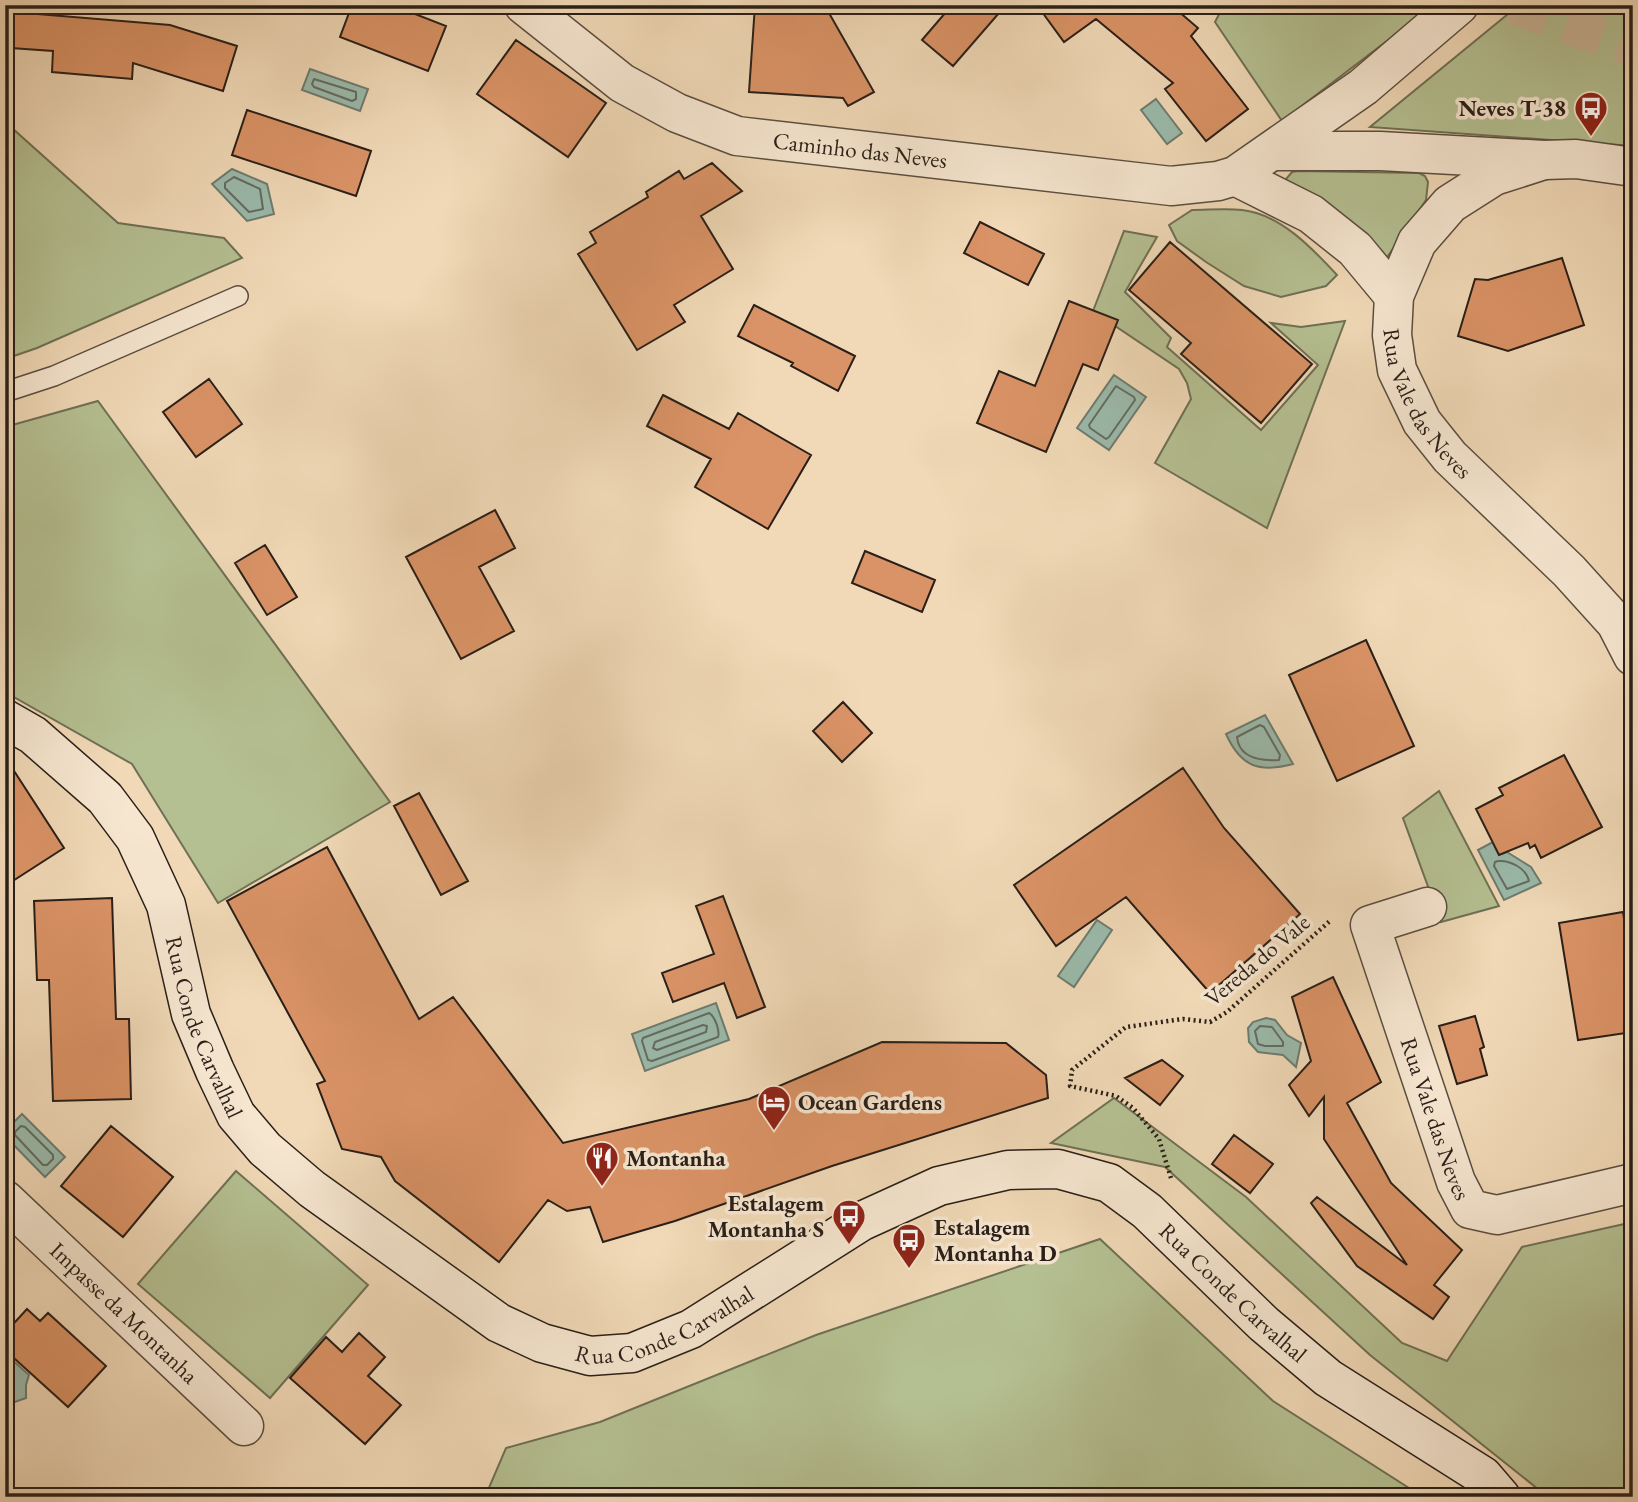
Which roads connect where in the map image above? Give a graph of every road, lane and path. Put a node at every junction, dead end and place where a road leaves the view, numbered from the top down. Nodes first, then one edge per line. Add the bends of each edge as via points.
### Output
1 (524, 5) edge
2 (1458, 5) edge
3 (1272, 151) junction
4 (1544, 160) junction
5 (1633, 167) edge
6 (1235, 176) junction
7 (238, 296) dead end
8 (1394, 296) junction
9 (5, 392) edge
10 (1633, 656) edge
11 (5, 719) edge
12 (1427, 907) dead end
13 (1370, 925) junction
14 (1633, 1183) edge
15 (1174, 1186) dead end
16 (5, 1200) edge
17 (244, 1426) dead end
18 (1501, 1497) edge

1 - 6 street, Caminho das Neves via 622,83 677,113 737,136 1171,186
2 - 3 street, Caminho das Neves via 1363,86
3 - 4 street, Rua Vale das Neves via 1380,151
3 - 6 street, Caminho das Neves
4 - 5 street, Rua Vale das Neves via 1576,159
4 - 8 street, Rua Vale das Neves via 1494,176 1450,204 1416,242
6 - 8 street via 1311,214 1355,249
7 - 9 lane via 54,376
8 - 10 street, Rua Vale das Neves via 1392,335 1397,370 1422,422 1450,457 1577,579 1616,623
11 - 18 street, Rua Conde Carvalhal via 33,735 96,790 135,838 166,905 191,1014 236,1115 265,1149 312,1189 499,1323 541,1343 590,1356 632,1353 691,1329 862,1221 939,1186 1008,1170 1058,1169 1109,1183 1147,1211 1264,1325 1328,1378 1483,1476
12 - 13 street
13 - 14 street, Rua Vale das Neves via 1456,1182 1470,1209 1497,1215
13 - 15 path, Vereda do Vale via 1353,905 1210,1022 1183,1019 1126,1027 1072,1070 1070,1086 1115,1096 1133,1108 1159,1139
16 - 17 street, Impasse da Montanha

